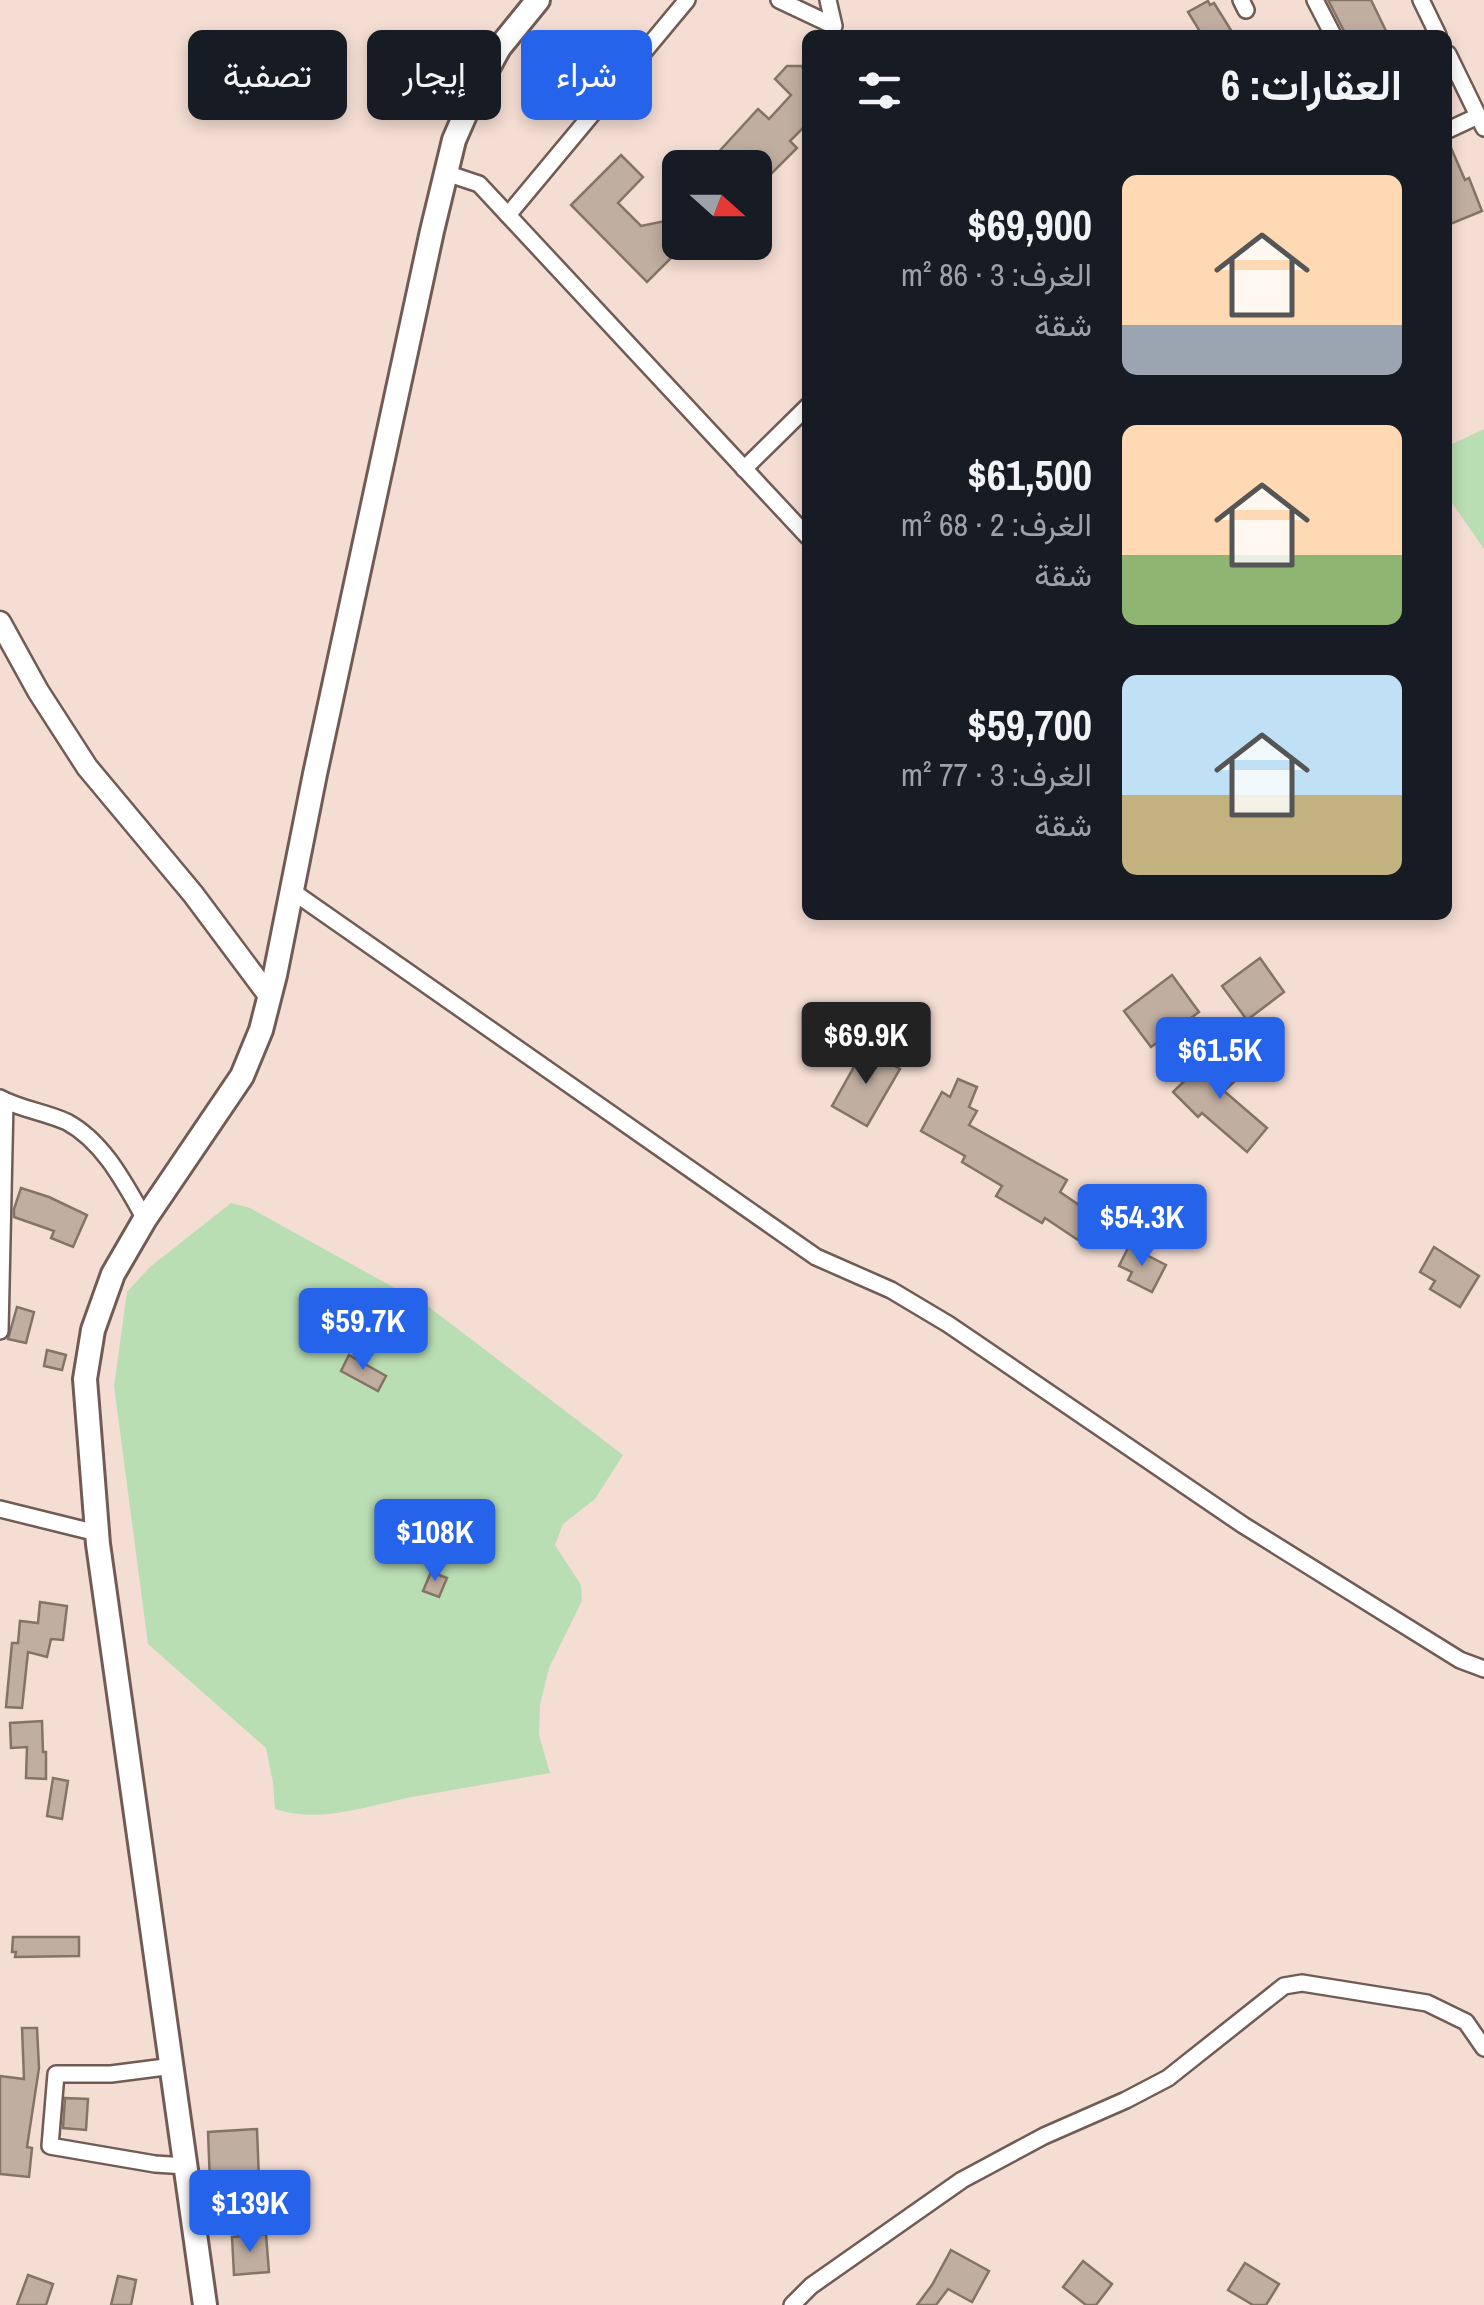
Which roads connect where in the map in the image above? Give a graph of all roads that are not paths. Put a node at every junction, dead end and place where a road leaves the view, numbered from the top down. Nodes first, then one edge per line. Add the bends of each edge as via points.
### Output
1 (538, 0) edge
2 (687, 0) edge
3 (779, 0) edge
4 (828, 0) edge
5 (1315, 0) edge
6 (1421, 0) edge
7 (836, 30) edge
8 (838, 30) edge
9 (1330, 30) edge
10 (1436, 30) edge
11 (1452, 62) edge
12 (1481, 122) edge
13 (1452, 129) edge
14 (446, 173) junction
15 (508, 215) junction
16 (802, 412) edge
17 (744, 469) junction
18 (802, 531) edge
19 (0, 624) edge
20 (292, 890) junction
21 (270, 997) junction
22 (3, 1099) edge
23 (145, 1219) junction
24 (0, 1331) edge
25 (0, 1509) edge
26 (98, 1533) junction
27 (1484, 1669) edge
28 (1484, 2048) edge
29 (173, 2066) junction
30 (186, 2166) junction
31 (206, 2305) edge
32 (792, 2305) edge

1 - 14 main road via 474,92
2 - 15 street
3 - 7 street
4 - 8 street
5 - 9 street
6 - 10 street
11 - 12 street
12 - 13 street
14 - 15 street via 479,184
14 - 20 main road
15 - 17 street
16 - 17 street
17 - 18 street
19 - 21 street via 87,767
20 - 21 main road
20 - 27 street via 816,1257 948,1324 1243,1525
21 - 23 main road via 242,1076
22 - 23 street via 68,1123 95,1143
22 - 24 street
23 - 26 main road via 112,1274 88,1362
25 - 26 street
26 - 29 main road
28 - 32 street via 1466,2022 1427,2003 1302,1983 1284,1986 1168,2078 962,2180
29 - 30 main road
29 - 30 street via 56,2074 50,2146
30 - 31 main road

